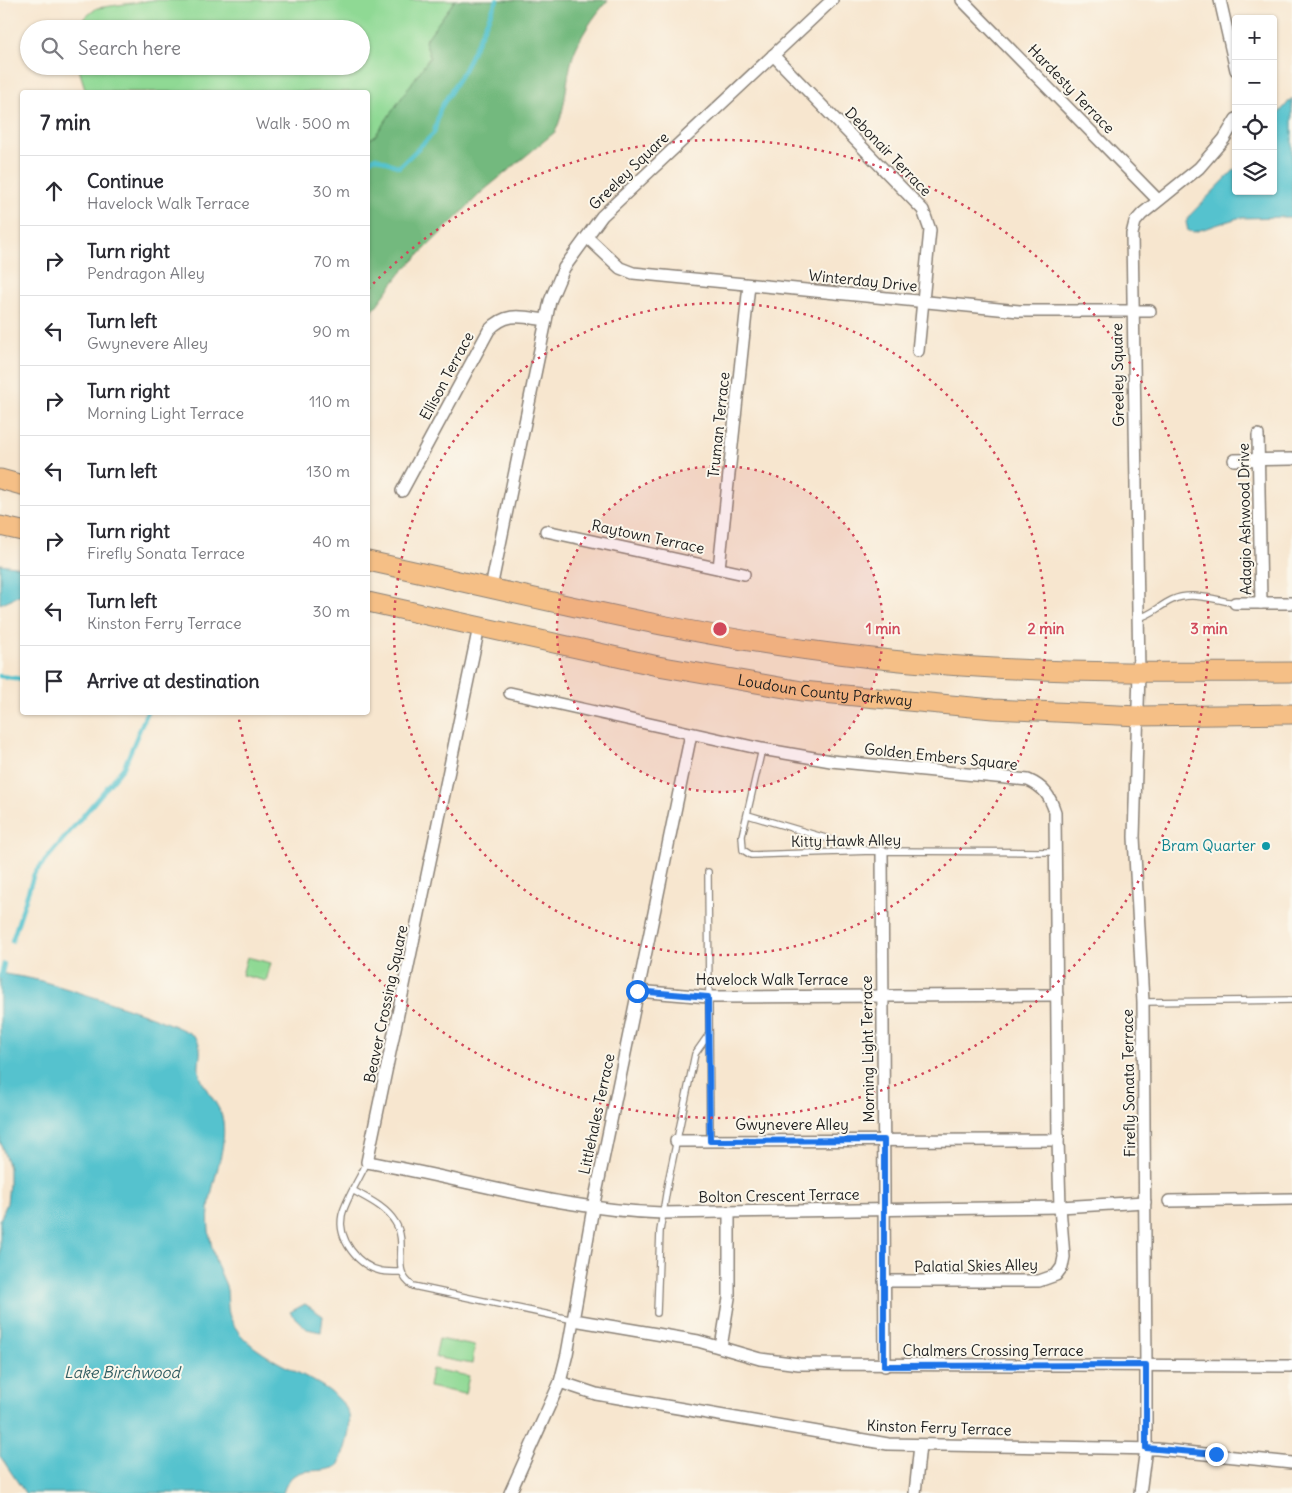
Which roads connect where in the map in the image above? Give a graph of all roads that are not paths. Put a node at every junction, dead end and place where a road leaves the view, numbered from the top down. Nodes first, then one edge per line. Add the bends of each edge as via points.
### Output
1 (832, 0) edge
2 (962, 0) edge
3 (1220, 0) edge
4 (773, 55) junction
5 (1234, 60) edge
6 (1232, 126) edge
7 (1158, 200) junction
8 (587, 237) junction
9 (749, 285) junction
10 (922, 302) junction
11 (1132, 311) junction
12 (1150, 311) dead end
13 (546, 320) junction
14 (918, 351) dead end
15 (1258, 435) dead end
16 (1259, 459) junction
17 (1292, 459) edge
18 (1234, 460) dead end
19 (0, 479) edge
20 (20, 484) edge
21 (402, 491) dead end
22 (0, 526) edge
23 (20, 531) edge
24 (546, 531) dead end
25 (370, 561) edge
26 (719, 568) junction
27 (744, 574) dead end
28 (491, 588) junction
29 (370, 602) edge
30 (1235, 603) joint
31 (1261, 603) junction
32 (1292, 603) edge
33 (1138, 618) junction
34 (479, 627) junction
35 (1292, 672) edge
36 (1139, 673) junction
37 (510, 693) dead end
38 (1292, 714) edge
39 (1138, 716) junction
40 (692, 734) junction
41 (762, 749) junction
42 (748, 815) junction
43 (877, 852) junction
44 (1054, 852) junction
45 (708, 872) dead end
46 (637, 991) junction
47 (881, 994) junction
48 (1057, 995) junction
49 (708, 997) junction
50 (1292, 1000) edge
51 (1143, 1002) junction
52 (709, 1034) junction
53 (884, 1140) junction
54 (1058, 1140) junction
55 (676, 1141) junction
56 (710, 1141) junction
57 (368, 1162) junction
58 (354, 1190) junction
59 (1292, 1199) edge
60 (1169, 1201) dead end
61 (1145, 1202) junction
62 (1060, 1207) junction
63 (593, 1208) junction
64 (884, 1209) junction
65 (729, 1212) junction
66 (662, 1213) junction
67 (400, 1272) junction
68 (884, 1282) junction
69 (657, 1313) dead end
70 (574, 1320) junction
71 (720, 1347) junction
72 (1146, 1365) junction
73 (884, 1366) junction
74 (1292, 1366) edge
75 (560, 1382) junction
76 (920, 1445) junction
77 (1146, 1448) junction
78 (1292, 1463) edge
79 (510, 1493) edge
80 (915, 1493) edge
81 (1140, 1493) edge

1 - 4 street, Greeley Square
2 - 7 street, Hardesty Terrace
3 - 5 street
4 - 8 street, Greeley Square via 602,216
4 - 10 street, Debonair Terrace via 923,210 930,230
6 - 7 street, Greeley Square via 1199,168
7 - 11 street, Greeley Square via 1138,218 1132,234
8 - 9 street, Winterday Drive via 620,268 633,273
8 - 13 street, Greeley Square via 556,284
9 - 10 street, Winterday Drive
9 - 26 street, Truman Terrace
10 - 11 street, Winterday Drive via 1019,311
10 - 14 street, Debonair Terrace
11 - 12 street, Winterday Drive
11 - 33 street, Greeley Square
13 - 21 street, Ellison Terrace via 511,316 499,320 489,330
13 - 28 street, Greeley Square
15 - 16 street, Adagio Ashwood Drive
16 - 17 street
16 - 18 street
16 - 31 street, Adagio Ashwood Drive
19 - 20 main road
22 - 23 main road
24 - 26 street, Raytown Terrace
25 - 28 main road
26 - 27 street, Raytown Terrace
28 - 36 main road via 664,625 848,656 1021,670
29 - 34 main road, Loudoun County Parkway
30 - 31 street
30 - 33 lane via 1179,598 1150,616
31 - 32 street
33 - 36 street, Greeley Square
34 - 39 main road, Loudoun County Parkway via 658,666 802,691 993,709
34 - 57 street, Beaver Crossing Square
35 - 36 main road
36 - 39 street, Firefly Sonata Terrace
37 - 40 street, Golden Embers Square
38 - 39 main road, Loudoun County Parkway
39 - 51 street, Firefly Sonata Terrace via 1134,837
40 - 41 street, Golden Embers Square
40 - 46 street, Littlehales Terrace
41 - 42 lane, Kitty Hawk Alley
41 - 44 street, Golden Embers Square via 832,761 1028,780 1042,788 1052,803 1055,812
42 - 43 lane
42 - 43 lane, Kitty Hawk Alley via 742,843 743,850 752,855
43 - 44 lane, Kitty Hawk Alley
43 - 47 street, Morning Light Terrace
44 - 48 street, Golden Embers Square
45 - 49 lane
46 - 49 street, Havelock Walk Terrace
46 - 63 street, Littlehales Terrace
47 - 48 street, Havelock Walk Terrace
47 - 49 street, Havelock Walk Terrace
47 - 53 street, Morning Light Terrace
48 - 54 street, Golden Embers Square
49 - 52 lane
50 - 51 lane
51 - 61 street, Firefly Sonata Terrace
52 - 55 lane via 695,1054
52 - 56 lane
53 - 54 street, Gwynevere Alley
53 - 56 street, Gwynevere Alley
53 - 64 street, Morning Light Terrace
54 - 62 street, Golden Embers Square
55 - 56 street, Gwynevere Alley
55 - 66 lane
57 - 58 lane
57 - 63 street
58 - 67 lane via 384,1210 395,1222 402,1243
58 - 67 lane via 342,1217 344,1236 350,1249 372,1268
59 - 60 street
61 - 62 street, Bolton Crescent Terrace
61 - 72 street, Firefly Sonata Terrace
62 - 64 street, Bolton Crescent Terrace
62 - 68 street, Palatial Skies Alley via 1064,1257 1062,1267 1050,1279
63 - 66 street, Bolton Crescent Terrace
63 - 70 street, Littlehales Terrace
64 - 65 street, Bolton Crescent Terrace
64 - 68 street, Morning Light Terrace
65 - 66 street, Bolton Crescent Terrace
65 - 71 street via 729,1298
66 - 69 lane
67 - 70 lane via 405,1281 420,1288
68 - 73 street, Morning Light Terrace
70 - 71 street, Chalmers Crossing Terrace
70 - 75 street, Littlehales Terrace
71 - 73 street, Chalmers Crossing Terrace via 760,1359 799,1364
72 - 73 street, Chalmers Crossing Terrace
72 - 74 street, Chalmers Crossing Terrace
72 - 77 street, Firefly Sonata Terrace
75 - 76 street, Kinston Ferry Terrace via 596,1394 847,1438
75 - 79 street, Littlehales Terrace
76 - 77 street, Kinston Ferry Terrace
76 - 80 street
77 - 78 street, Kinston Ferry Terrace
77 - 81 street, Firefly Sonata Terrace

